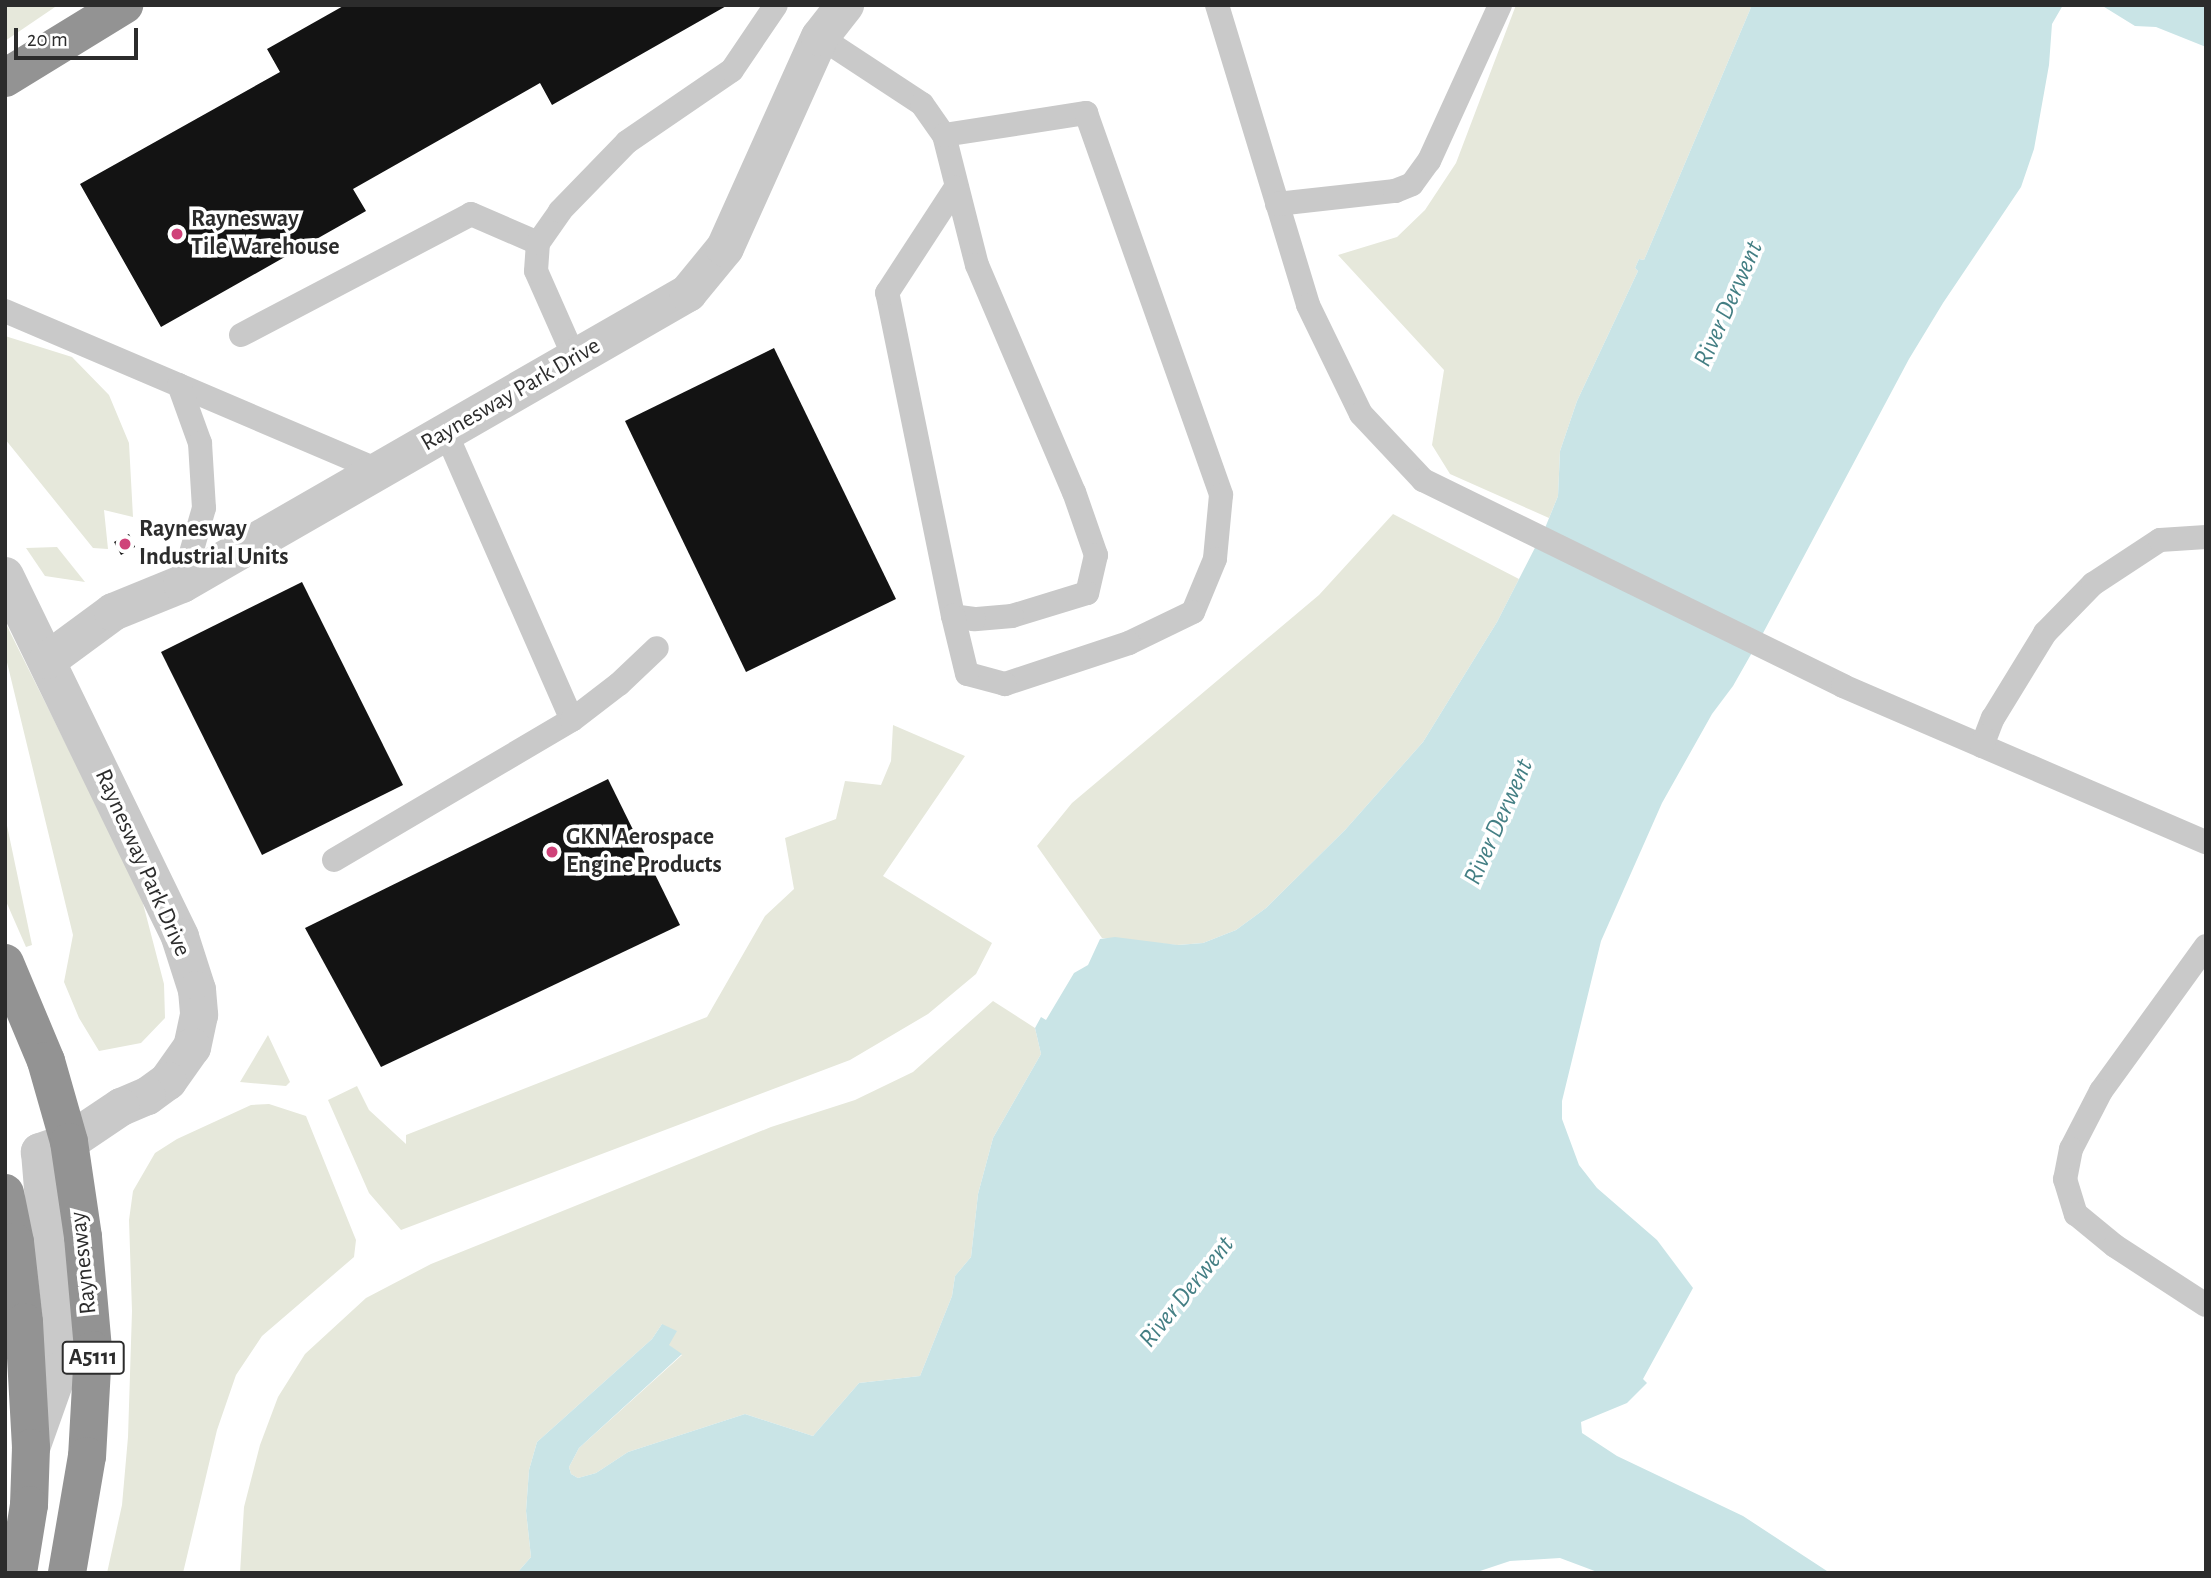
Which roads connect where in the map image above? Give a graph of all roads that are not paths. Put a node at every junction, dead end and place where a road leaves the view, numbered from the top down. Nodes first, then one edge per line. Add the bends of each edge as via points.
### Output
1 (124, 5) edge
2 (776, 5) edge
3 (845, 5) edge
4 (1217, 5) edge
5 (1500, 5) edge
6 (820, 37) junction
7 (5, 78) edge
8 (944, 135) junction
9 (956, 187) junction
10 (1277, 204) junction
11 (538, 243) junction
12 (5, 311) edge
13 (241, 335) dead end
14 (575, 359) junction
15 (179, 385) junction
16 (446, 433) junction
17 (380, 471) junction
18 (2206, 537) edge
19 (5, 576) edge
20 (182, 584) junction
21 (953, 616) junction
22 (657, 648) dead end
23 (48, 660) junction
24 (572, 720) junction
25 (1982, 746) junction
26 (2206, 842) edge
27 (334, 860) dead end
28 (2206, 946) edge
29 (5, 963) edge
30 (69, 1142) junction
31 (5, 1193) edge
32 (2206, 1305) edge
33 (31, 1448) junction
34 (18, 1573) edge
35 (67, 1573) edge

1 - 7 highway
2 - 11 lane via 732,70 627,142 560,211
3 - 6 street, Raynesway Park Drive
4 - 10 lane
5 - 10 lane via 1429,162 1412,184 1395,191
6 - 8 lane via 922,104
6 - 14 street, Raynesway Park Drive via 725,248 688,293
8 - 9 lane
8 - 21 lane via 1086,113 1221,495 1214,559 1192,612 1129,643 1005,684 967,674
9 - 21 lane via 887,293
9 - 21 lane via 977,265 1074,492 1096,555 1087,593 1012,617
10 - 25 lane via 1308,305 1361,414 1423,480 1843,687
11 - 13 lane via 471,214
11 - 14 lane via 536,271
12 - 15 lane
14 - 16 street, Raynesway Park Drive
15 - 17 lane
15 - 20 lane via 200,443 204,508
16 - 17 street, Raynesway Park Drive
16 - 24 lane
17 - 20 street, Raynesway Park Drive
18 - 25 lane via 2160,540 2093,584 2045,633 1993,718
19 - 23 street, Raynesway Park Drive
20 - 23 street, Raynesway Park Drive via 113,612
22 - 24 lane
23 - 30 street, Raynesway Park Drive via 180,937 197,990 199,1015 192,1047 168,1081
24 - 27 lane
25 - 26 lane
28 - 32 lane via 2101,1091 2071,1149 2065,1179 2076,1214 2115,1247
29 - 30 highway, Raynesway / A5111 via 46,1061
30 - 33 street, Raynesway Park Drive via 40,1153 58,1372
30 - 35 highway, Raynesway / A5111 via 93,1350 87,1457
31 - 33 highway, A5111 via 24,1322
33 - 34 highway, A5111 via 29,1505

